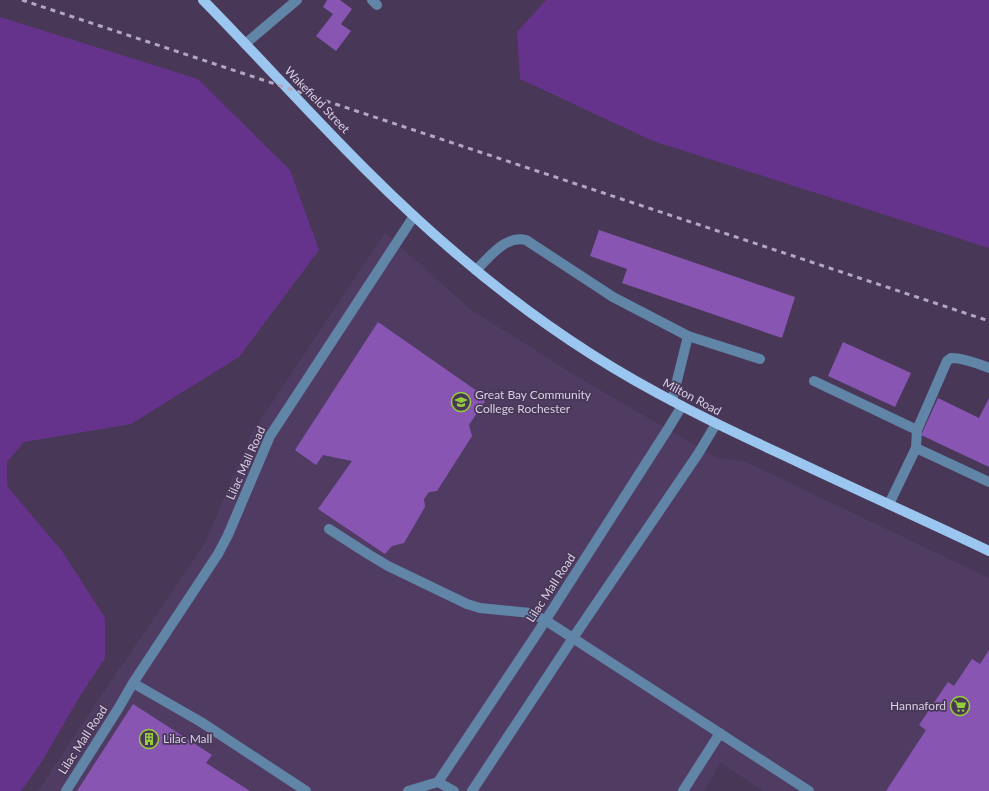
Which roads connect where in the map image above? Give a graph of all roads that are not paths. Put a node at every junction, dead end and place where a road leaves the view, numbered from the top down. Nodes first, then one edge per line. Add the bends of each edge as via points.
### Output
1 (203, 0) edge
2 (297, 0) edge
3 (245, 44) junction
4 (414, 216) junction
5 (476, 270) junction
6 (688, 336) junction
7 (760, 359) dead end
8 (989, 368) edge
9 (814, 381) dead end
10 (672, 401) junction
11 (682, 406) junction
12 (716, 424) junction
13 (917, 430) junction
14 (916, 448) junction
15 (989, 482) edge
16 (889, 504) junction
17 (329, 529) dead end
18 (989, 551) edge
19 (545, 620) junction
20 (573, 638) junction
21 (133, 683) junction
22 (720, 733) junction
23 (438, 782) junction
24 (66, 791) edge
25 (306, 791) edge
26 (408, 791) edge
27 (454, 791) edge
28 (472, 791) edge
29 (683, 791) edge
30 (809, 791) edge

1 - 3 main road, Wakefield Street
2 - 3 lane
3 - 4 main road, Wakefield Street
4 - 5 main road, Milton Road
4 - 21 lane, Lilac Mall Road via 270,436 218,554
5 - 6 lane via 505,242 518,238 526,240 613,297
5 - 10 main road, Milton Road via 536,317 590,354
6 - 7 lane
6 - 10 lane
8 - 13 lane via 969,360 950,358
9 - 13 lane
10 - 11 main road, Milton Road
11 - 12 main road, Milton Road
11 - 19 lane, Lilac Mall Road
12 - 16 main road, Milton Road
12 - 20 lane
13 - 14 lane
14 - 15 lane
14 - 16 lane
16 - 18 main road, Milton Road
17 - 19 lane via 388,566 467,604 480,608 530,613
19 - 20 lane
19 - 23 lane, Lilac Mall Road
20 - 22 lane
20 - 28 lane
21 - 24 lane, Lilac Mall Road
21 - 25 lane via 200,722
22 - 29 lane
22 - 30 lane
23 - 26 lane
23 - 27 lane

